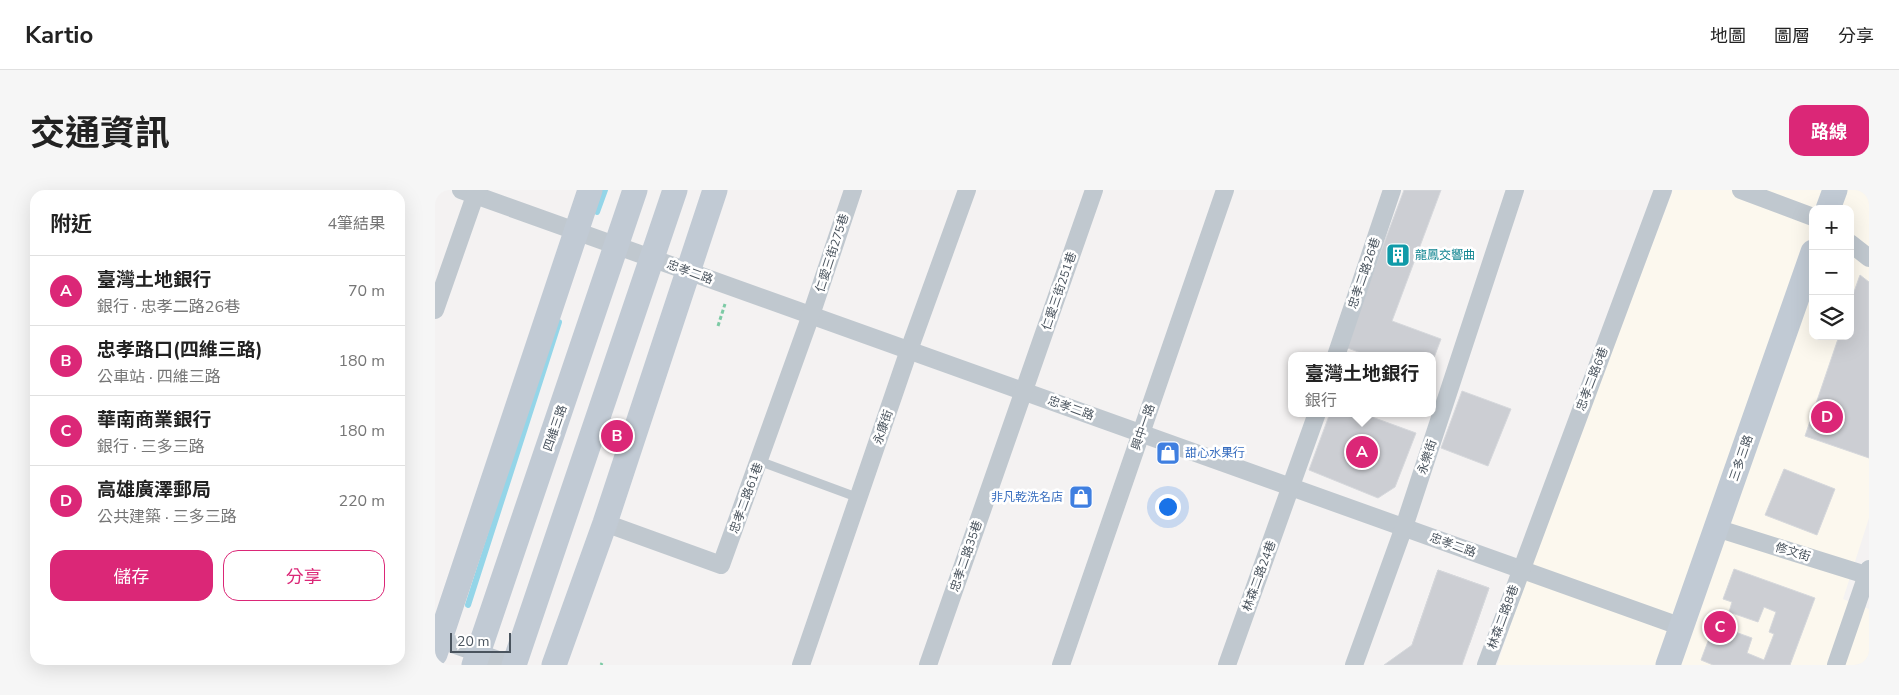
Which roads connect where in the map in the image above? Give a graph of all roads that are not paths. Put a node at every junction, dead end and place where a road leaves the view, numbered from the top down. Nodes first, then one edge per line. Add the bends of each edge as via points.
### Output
1 (590, 190) edge
2 (635, 190) edge
3 (675, 190) edge
4 (715, 190) edge
5 (853, 190) edge
6 (967, 190) edge
7 (1094, 190) edge
8 (1225, 190) edge
9 (1392, 190) edge
10 (1515, 190) edge
11 (1663, 190) edge
12 (1741, 190) edge
13 (1835, 190) edge
14 (471, 192) edge
15 (1829, 205) edge
16 (1809, 216) edge
17 (576, 231) junction
18 (617, 245) junction
19 (1854, 246) edge
20 (652, 258) junction
21 (1869, 258) edge
22 (1809, 263) edge
23 (687, 271) junction
24 (435, 310) edge
25 (811, 315) junction
26 (909, 350) junction
27 (1337, 352) edge
28 (1024, 391) junction
29 (1316, 417) edge
30 (1141, 433) junction
31 (759, 461) junction
32 (1292, 487) junction
33 (859, 498) junction
34 (605, 524) junction
35 (1404, 527) junction
36 (1716, 528) junction
37 (1521, 569) junction
38 (1868, 573) edge
39 (1682, 626) junction
40 (437, 644) edge
41 (476, 659) edge
42 (513, 665) edge
43 (554, 665) edge
44 (801, 665) edge
45 (928, 665) edge
46 (1061, 665) edge
47 (1227, 665) edge
48 (1354, 665) edge
49 (1486, 665) edge
50 (1669, 665) edge
51 (1836, 665) edge

1 - 17 street
2 - 18 street, 四維三路
3 - 20 street
4 - 23 street
5 - 25 street, 仁愛三街275巷
6 - 26 street, 永康街
7 - 28 street, 仁愛三街251巷
8 - 30 street, 興中一路
9 - 27 street, 忠孝二路26巷
10 - 35 street, 永樂街
11 - 37 street, 忠孝二路6巷
12 - 16 street
13 - 15 street
14 - 17 street, 忠孝二路
14 - 24 street
17 - 18 street, 忠孝二路
17 - 40 street
18 - 20 street, 忠孝二路
18 - 41 street, 四維三路
19 - 21 street
20 - 23 street, 忠孝二路
20 - 42 street
22 - 36 street, 三多三路
23 - 25 street, 忠孝二路
23 - 34 street
25 - 26 street, 忠孝二路
25 - 31 street, 忠孝二路61巷
26 - 28 street, 忠孝二路
26 - 33 street, 永康街
28 - 30 street, 忠孝二路
28 - 45 street, 忠孝二路35巷
29 - 32 street
30 - 32 street, 忠孝二路
30 - 46 street, 興中一路
31 - 33 lane
31 - 34 street, 忠孝二路61巷 via 721,565
32 - 35 street, 忠孝二路
32 - 47 street, 林森二路24巷
33 - 44 street, 永康街
34 - 43 street
35 - 37 street, 忠孝二路
35 - 48 street, 永樂街
36 - 38 street, 修文街
36 - 39 street, 三多三路
37 - 39 street, 忠孝二路
37 - 49 street, 林森二路8巷
38 - 51 street
39 - 50 street, 三多三路
40 - 41 street
41 - 42 street

